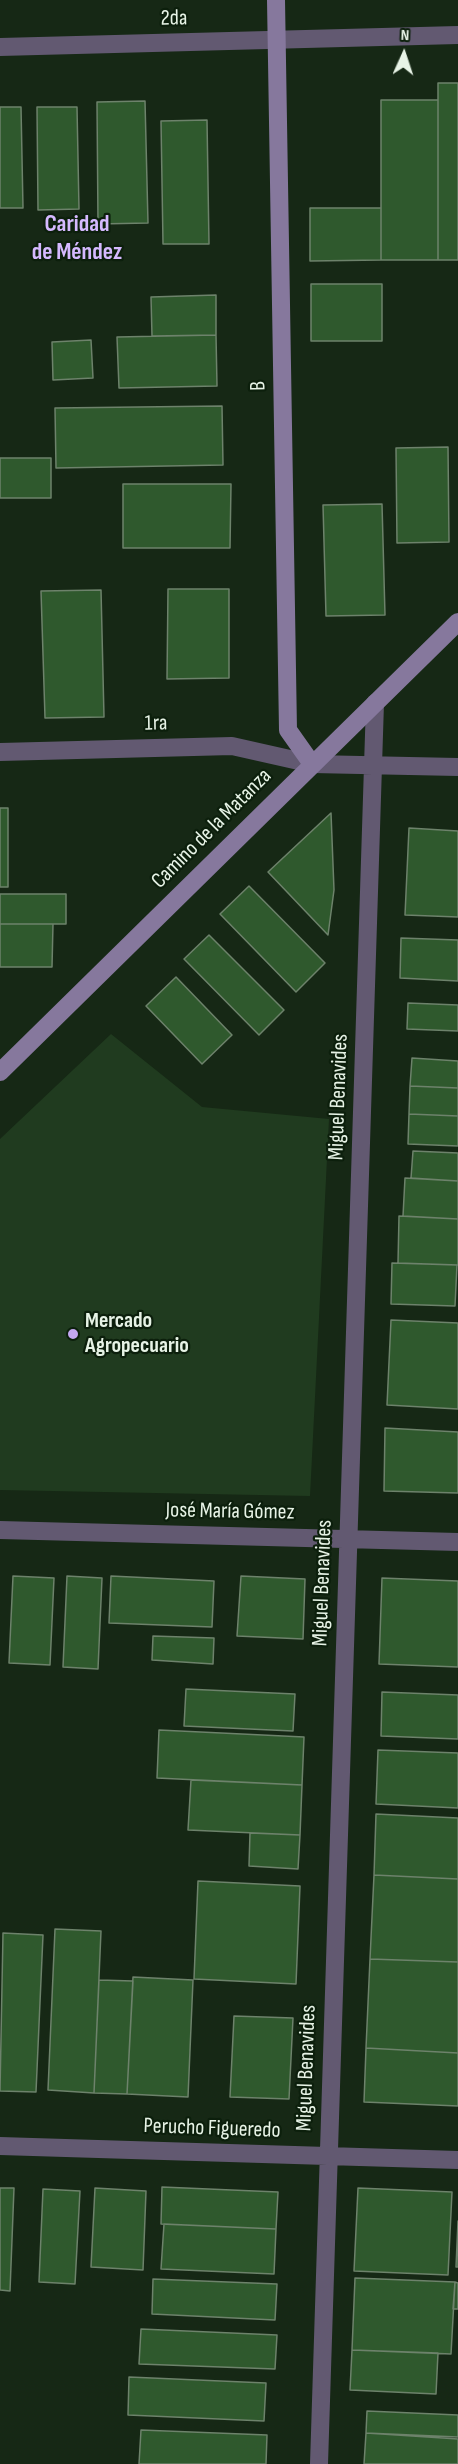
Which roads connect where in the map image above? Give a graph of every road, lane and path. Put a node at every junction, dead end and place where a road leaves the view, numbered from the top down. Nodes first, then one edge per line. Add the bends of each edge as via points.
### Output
1 (276, 0) edge
2 (458, 35) edge
3 (277, 40) junction
4 (0, 47) edge
5 (458, 622) edge
6 (375, 703) junction
7 (0, 752) edge
8 (312, 764) junction
9 (373, 766) junction
10 (458, 767) edge
11 (0, 1072) edge
12 (0, 1530) edge
13 (348, 1539) junction
14 (458, 1542) edge
15 (0, 2146) edge
16 (328, 2157) junction
17 (458, 2160) edge
18 (319, 2464) edge

1 - 3 street, B
2 - 3 street, 2da
3 - 4 street, 2da
3 - 8 street, B via 288,730
5 - 6 street, Camino de la Matanza
6 - 8 street, Camino de la Matanza
6 - 9 street, Miguel Benavides
7 - 8 street, 1ra via 232,746
8 - 9 street, 1ra
8 - 11 street, Camino de la Matanza
9 - 10 street, 1ra
9 - 13 street, Miguel Benavides
12 - 13 street, José María Gómez
13 - 14 street, José María Gómez
13 - 16 street, Miguel Benavides
15 - 16 street, Perucho Figueredo
16 - 17 street, Perucho Figueredo
16 - 18 street, Miguel Benavides

